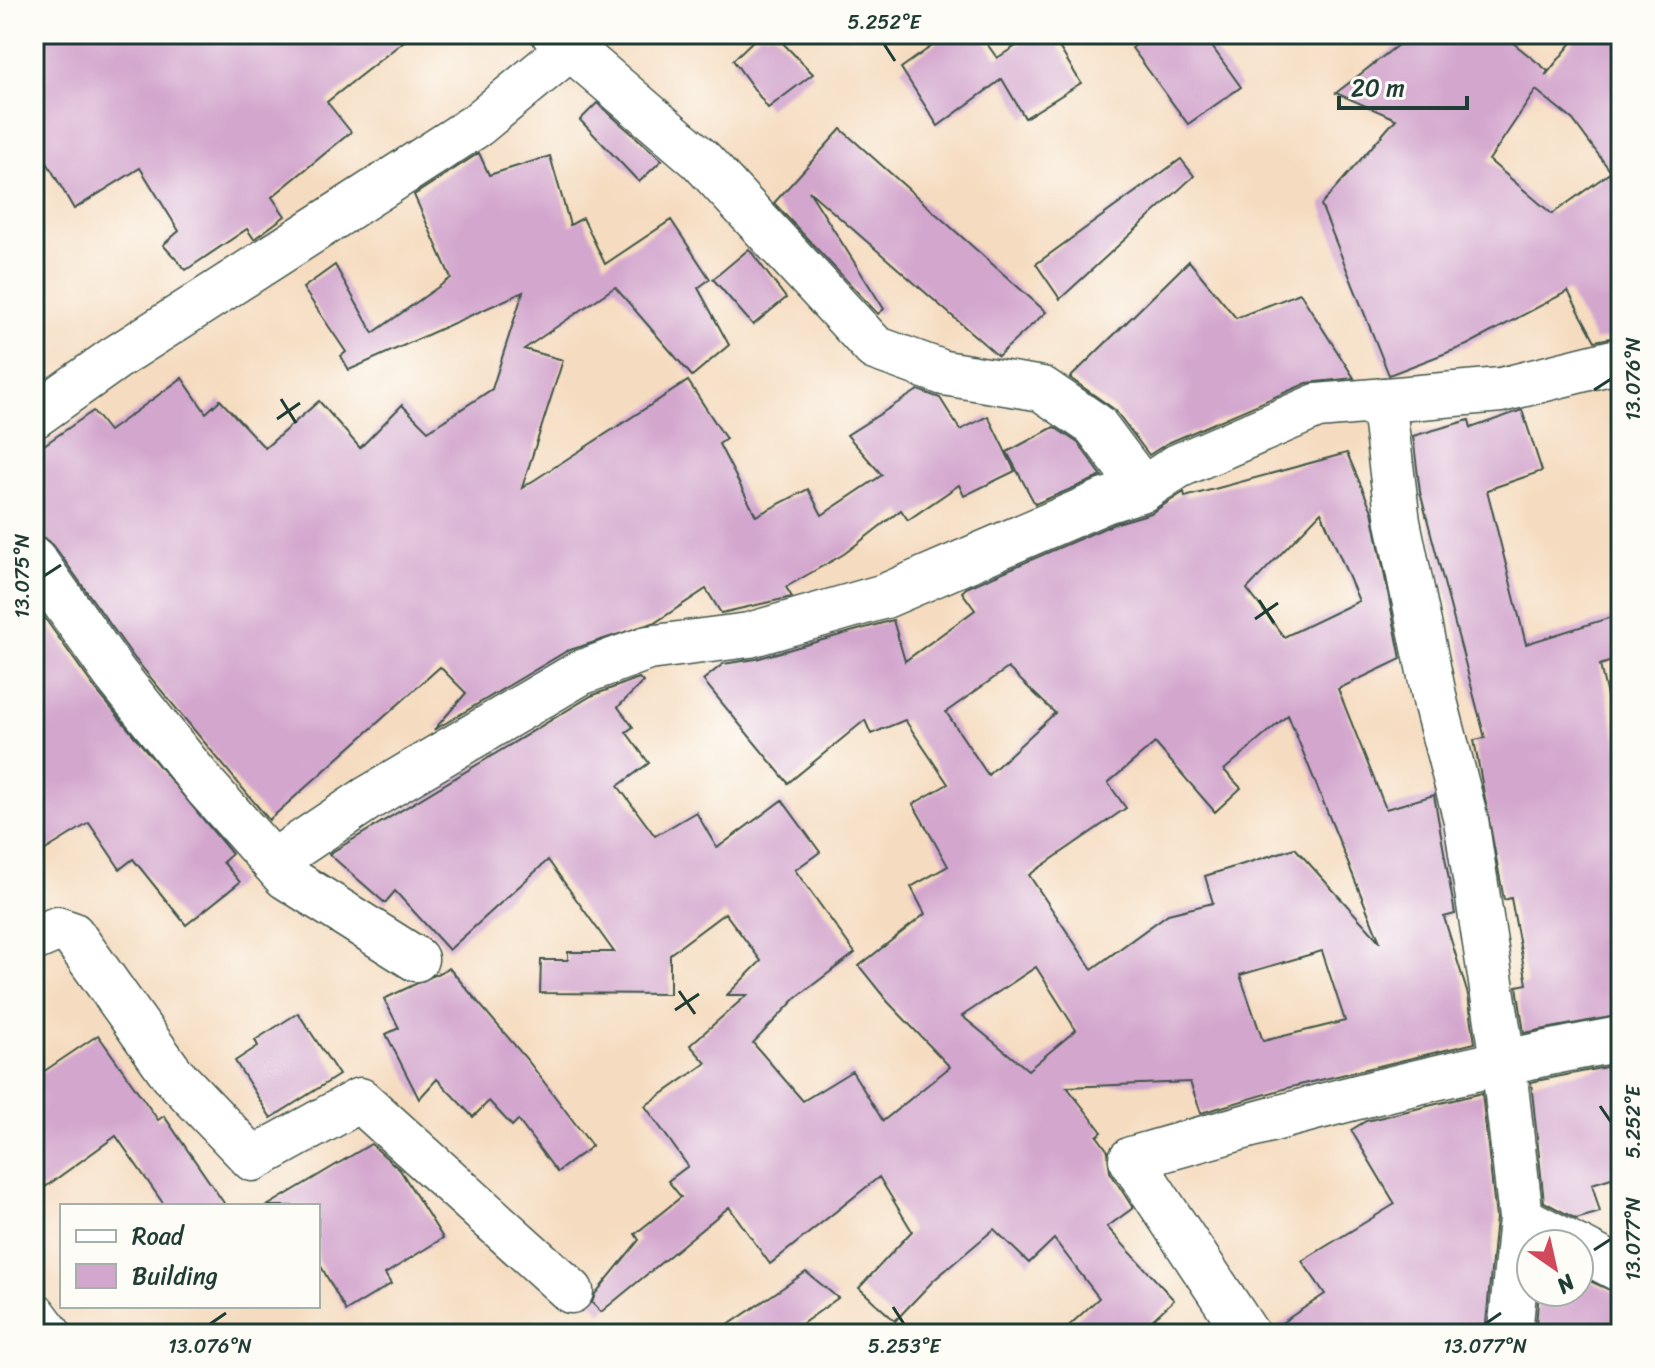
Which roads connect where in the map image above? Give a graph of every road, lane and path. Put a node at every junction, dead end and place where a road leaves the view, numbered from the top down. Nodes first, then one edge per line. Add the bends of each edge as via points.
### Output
1 (566, 39) edge
2 (1621, 360) edge
3 (1383, 400) junction
4 (34, 416) edge
5 (1143, 489) junction
6 (34, 560) edge
7 (273, 862) junction
8 (34, 939) edge
9 (416, 959) dead end
10 (1621, 1039) edge
11 (1503, 1060) junction
12 (1521, 1218) junction
13 (1540, 1228) edge
14 (1595, 1256) edge
15 (1621, 1270) edge
16 (571, 1291) dead end
17 (34, 1314) edge
18 (49, 1334) edge
19 (1247, 1334) edge
20 (1510, 1334) edge

1 - 4 street via 477,125
1 - 5 street via 701,160 875,348 944,373 1042,389 1095,425
2 - 3 street via 1501,390
3 - 5 street via 1317,406 1178,466
3 - 11 street via 1398,522 1466,820
5 - 7 street via 885,596 749,635 648,648 580,673 367,799
6 - 7 street via 115,674
7 - 9 street via 286,877
8 - 16 street via 57,929 72,934 172,1074 253,1159 360,1100
10 - 11 street
11 - 12 street
11 - 19 street via 1252,1122 1131,1159
12 - 13 street
12 - 20 street
14 - 15 street
17 - 18 street

